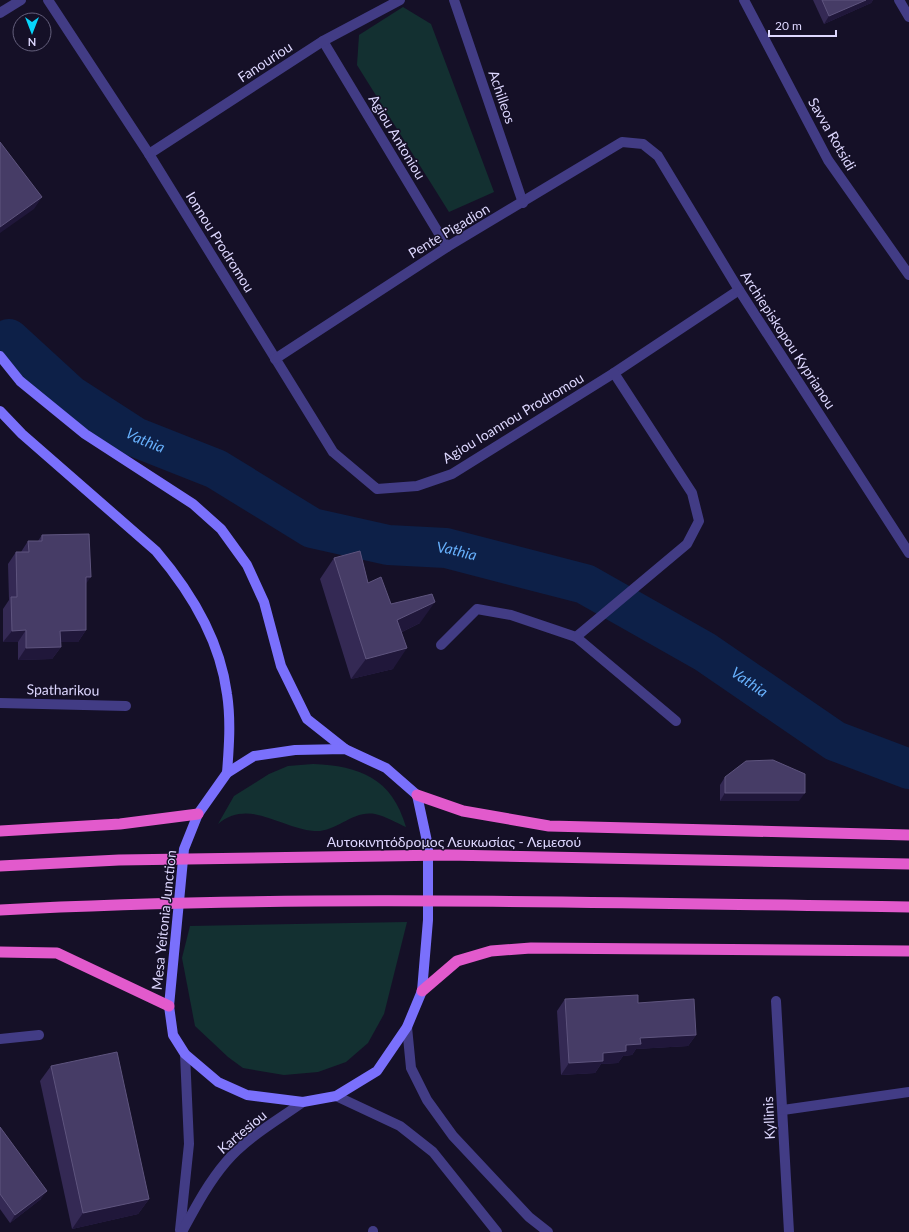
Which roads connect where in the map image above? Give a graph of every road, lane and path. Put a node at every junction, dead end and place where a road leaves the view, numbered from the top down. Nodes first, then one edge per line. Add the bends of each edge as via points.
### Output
1 (21, 0) edge
2 (48, 0) edge
3 (400, 0) edge
4 (454, 0) edge
5 (744, 0) edge
6 (899, 0) edge
7 (0, 13) edge
8 (909, 17) edge
9 (323, 41) junction
10 (643, 144) joint
11 (149, 154) junction
12 (522, 202) junction
13 (447, 247) junction
14 (909, 275) edge
15 (739, 290) junction
16 (0, 356) edge
17 (275, 359) junction
18 (614, 373) junction
19 (0, 411) edge
20 (377, 489) joint
21 (909, 553) edge
22 (576, 636) junction
23 (441, 646) dead end
24 (0, 703) edge
25 (126, 706) dead end
26 (676, 721) dead end
27 (345, 749) junction
28 (227, 773) junction
29 (417, 795) junction
30 (198, 814) junction
31 (0, 831) edge
32 (909, 834) edge
33 (909, 864) edge
34 (0, 866) edge
35 (909, 907) edge
36 (0, 910) edge
37 (909, 951) edge
38 (0, 952) edge
39 (422, 991) junction
40 (776, 1001) dead end
41 (169, 1006) junction
42 (407, 1027) junction
43 (39, 1035) dead end
44 (0, 1039) edge
45 (185, 1054) junction
46 (909, 1092) edge
47 (336, 1096) junction
48 (303, 1102) junction
49 (783, 1110) junction
50 (181, 1232) edge
51 (497, 1232) edge
52 (548, 1232) edge
53 (789, 1232) edge

1 - 7 street
2 - 11 street, Ionnou Prodromou
3 - 9 street, Fanouriou
4 - 12 street, Achilleos
5 - 14 street, Savva Rotsidi via 828,160
6 - 8 street
9 - 11 street, Fanouriou
9 - 13 street, Agiou Antoniou
10 - 12 street, Pente Pigadion via 622,142
10 - 15 street, Archiepiskopou Kyprianou via 658,156
11 - 17 street, Ionnou Prodromou
12 - 13 street, Pente Pigadion
13 - 17 street, Pente Pigadion
15 - 18 street, Agiou Ioannou Prodromou
15 - 21 street, Archiepiskopou Kyprianou
16 - 27 main road via 20,381 85,434 192,504 221,529 247,565 264,602 281,666 307,719
17 - 20 street, Ionnou Prodromou via 332,452
18 - 20 street, Agiou Ioannou Prodromou via 452,474 417,486
18 - 22 street via 692,494 699,521 687,544
19 - 28 main road via 22,434 156,551 175,573 202,617 218,653 227,694 230,731
22 - 23 street via 511,615 477,609
22 - 26 street
24 - 25 street, Spatharikou
27 - 28 main road, Mesa Yeitonia Junction via 295,750 254,756
27 - 29 main road, Mesa Yeitonia Junction via 386,768
28 - 30 main road, Mesa Yeitonia Junction
29 - 32 highway via 463,811 549,826
29 - 39 main road, Mesa Yeitonia Junction via 428,846 428,920
30 - 31 highway via 120,824
30 - 41 main road, Mesa Yeitonia Junction via 184,849
33 - 34 highway, Αυτοκινητόδρομος Λευκωσίας - Λεμεσού, bridge via 447,855 119,860
35 - 36 highway, bridge via 447,901 117,904
37 - 39 highway via 531,948 491,951 457,961
38 - 41 highway via 57,953
39 - 42 main road, Mesa Yeitonia Junction
40 - 49 street, Kyllinis
41 - 45 main road, Mesa Yeitonia Junction via 173,1035
42 - 47 main road, Mesa Yeitonia Junction via 377,1071
42 - 52 street via 411,1068 427,1100 453,1136 529,1217
43 - 44 street
45 - 48 main road, Mesa Yeitonia Junction via 218,1082 247,1095
45 - 50 street, Kartesiou via 189,1144
46 - 49 street
47 - 48 main road, Mesa Yeitonia Junction
47 - 51 street via 400,1126 433,1152
48 - 50 street, Kartesiou via 251,1139 226,1161 197,1203
49 - 53 street, Kyllinis

